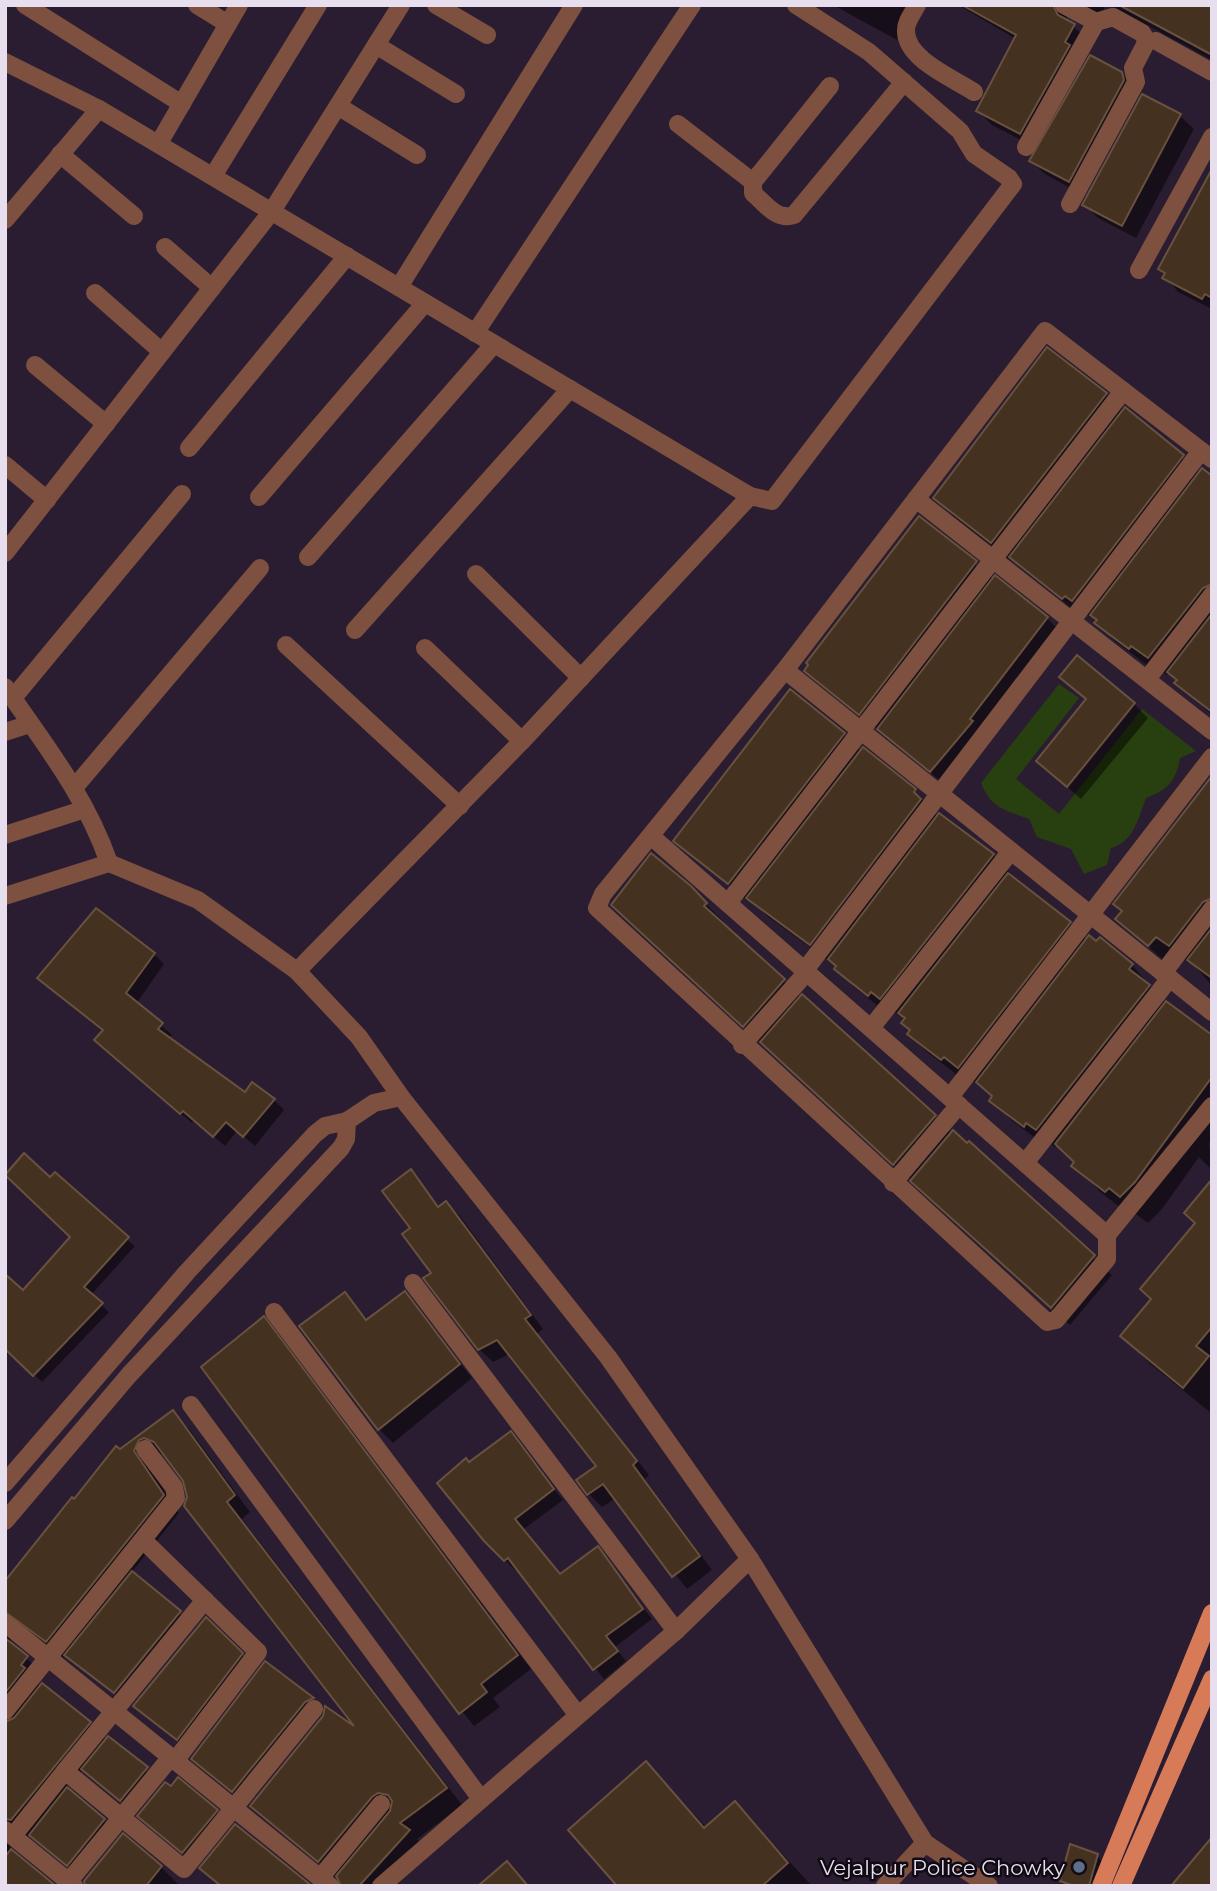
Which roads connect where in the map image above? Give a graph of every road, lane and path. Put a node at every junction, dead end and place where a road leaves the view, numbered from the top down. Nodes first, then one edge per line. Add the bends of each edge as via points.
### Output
1 (25, 5) edge
2 (198, 5) edge
3 (239, 5) edge
4 (318, 5) edge
5 (401, 5) edge
6 (436, 5) edge
7 (574, 5) edge
8 (692, 5) edge
9 (796, 5) edge
10 (917, 5) edge
11 (1064, 5) edge
12 (1087, 14) edge
13 (228, 24) junction
14 (487, 35) dead end
15 (1156, 41) dead end
16 (376, 45) junction
17 (5, 62) edge
18 (1212, 72) edge
19 (904, 82) junction
20 (830, 86) dead end
21 (974, 92) dead end
22 (456, 94) dead end
23 (182, 104) junction
24 (338, 106) junction
25 (99, 109) junction
26 (678, 124) dead end
27 (1212, 137) edge
28 (159, 143) junction
29 (1026, 147) dead end
30 (60, 154) junction
31 (417, 155) dead end
32 (213, 176) junction
33 (753, 182) junction
34 (1070, 204) dead end
35 (272, 211) junction
36 (134, 216) dead end
37 (5, 220) edge
38 (165, 247) dead end
39 (347, 256) junction
40 (1139, 270) dead end
41 (399, 287) junction
42 (212, 288) junction
43 (95, 293) dead end
44 (425, 303) junction
45 (475, 333) junction
46 (494, 344) junction
47 (162, 352) junction
48 (35, 365) dead end
49 (570, 389) junction
50 (1123, 391) junction
51 (106, 424) junction
52 (189, 448) dead end
53 (1206, 455) edge
54 (5, 465) edge
55 (181, 494) dead end
56 (750, 496) junction
57 (259, 498) dead end
58 (916, 499) junction
59 (47, 500) junction
60 (5, 553) edge
61 (309, 557) dead end
62 (993, 559) junction
63 (260, 568) dead end
64 (476, 574) dead end
65 (1212, 595) edge
66 (1072, 620) junction
67 (355, 630) dead end
68 (286, 645) dead end
69 (425, 648) dead end
70 (785, 670) junction
71 (581, 678) junction
72 (1147, 679) junction
73 (9, 692) edge
74 (30, 724) junction
75 (861, 730) junction
76 (1212, 731) edge
77 (5, 732) edge
78 (522, 741) junction
79 (1212, 757) edge
80 (74, 788) junction
81 (940, 793) junction
82 (460, 806) junction
83 (85, 809) junction
84 (5, 835) edge
85 (652, 837) junction
86 (1011, 851) junction
87 (109, 863) junction
88 (5, 896) edge
89 (728, 903) junction
90 (1212, 909) edge
91 (1092, 916) junction
92 (297, 971) junction
93 (806, 971) junction
94 (1166, 976) junction
95 (1212, 1012) edge
96 (871, 1028) junction
97 (742, 1045) junction
98 (401, 1097) junction
99 (954, 1101) junction
100 (1212, 1106) edge
101 (347, 1121) junction
102 (1025, 1163) junction
103 (893, 1183) junction
104 (1107, 1235) junction
105 (413, 1283) dead end
106 (274, 1312) dead end
107 (191, 1405) dead end
108 (145, 1449) dead end
109 (5, 1484) edge
110 (22, 1500) junction
111 (5, 1521) edge
112 (143, 1540) junction
113 (750, 1559) junction
114 (205, 1600) junction
115 (1212, 1614) edge
116 (5, 1623) edge
117 (676, 1631) junction
118 (48, 1658) junction
119 (1212, 1679) edge
120 (314, 1709) dead end
121 (5, 1711) edge
122 (116, 1712) junction
123 (577, 1714) junction
124 (173, 1759) junction
125 (65, 1771) junction
126 (481, 1799) junction
127 (381, 1804) dead end
128 (234, 1808) junction
129 (122, 1817) junction
130 (9, 1833) edge
131 (925, 1843) junction
132 (325, 1882) edge
133 (72, 1884) edge
134 (381, 1886) edge
135 (885, 1886) edge
136 (989, 1886) edge
137 (1101, 1886) edge
138 (1121, 1886) edge

1 - 23 street
2 - 13 street
3 - 13 street
4 - 32 street
5 - 16 street
6 - 14 street
7 - 41 street
8 - 45 street
9 - 19 street via 869,52
10 - 21 street via 905,33 912,49
11 - 12 street
12 - 29 street
12 - 34 street via 1113,17 1142,33 1147,41 1133,68 1136,82
13 - 23 street
15 - 18 street
16 - 22 street
16 - 24 street
17 - 25 street
19 - 33 street via 794,215 779,216 753,193
19 - 56 street via 960,131 974,154 1013,184 772,501
20 - 33 street
23 - 28 street
24 - 31 street
24 - 35 street
25 - 28 street
25 - 30 street
26 - 33 street
27 - 40 street
28 - 32 street
30 - 36 street
30 - 37 street
32 - 35 street
35 - 39 street
35 - 42 street
38 - 42 street
39 - 41 street
39 - 52 street
41 - 44 street
42 - 47 street
43 - 47 street
44 - 45 street
44 - 57 street
45 - 46 street
46 - 49 street
46 - 61 street
47 - 51 street
48 - 51 street
49 - 56 street
49 - 67 street
50 - 53 street
50 - 58 street via 1045,331
50 - 62 street
51 - 59 street
53 - 66 street
54 - 59 street
55 - 73 street
56 - 71 street
58 - 62 street
58 - 70 street
59 - 60 street
62 - 66 street
62 - 75 street
63 - 80 street
64 - 71 street
65 - 72 street
66 - 72 street
66 - 81 street
68 - 82 street
69 - 78 street
70 - 75 street
70 - 85 street
71 - 78 street
72 - 76 street
73 - 74 street
74 - 77 street
74 - 80 street
75 - 81 street
75 - 89 street
78 - 82 street
79 - 91 street
80 - 83 street
81 - 86 street
81 - 93 street
82 - 92 street
83 - 84 street
83 - 87 street
85 - 89 street
85 - 97 street via 603,894 597,908
86 - 91 street
86 - 96 street
87 - 88 street
87 - 92 street via 198,900
89 - 93 street
90 - 94 street
91 - 94 street
91 - 99 street
92 - 98 street via 359,1037
93 - 96 street
93 - 97 street
94 - 95 street
94 - 102 street
96 - 99 street
97 - 103 street
98 - 101 street via 374,1103
98 - 113 street via 608,1357
99 - 102 street
99 - 103 street
100 - 104 street
101 - 109 street via 314,1134 187,1272
101 - 110 street via 341,1148 129,1376
102 - 104 street
103 - 104 street via 1047,1322 1056,1320 1104,1263 1109,1252
105 - 117 street
106 - 123 street
107 - 126 street
108 - 112 street via 177,1492
109 - 110 street
110 - 111 street
112 - 114 street
112 - 118 street
113 - 117 street
113 - 131 street
114 - 122 street
114 - 124 street via 255,1648 257,1657
115 - 137 main road
116 - 118 street
117 - 123 street
118 - 121 street
118 - 122 street
119 - 138 main road
120 - 128 street
122 - 124 street
122 - 125 street
123 - 126 street
124 - 128 street
124 - 129 street
125 - 129 street
125 - 130 street
126 - 134 street
127 - 132 street
128 - 129 street via 184,1869
128 - 132 street
129 - 133 street
130 - 133 street
131 - 135 street
131 - 136 street

